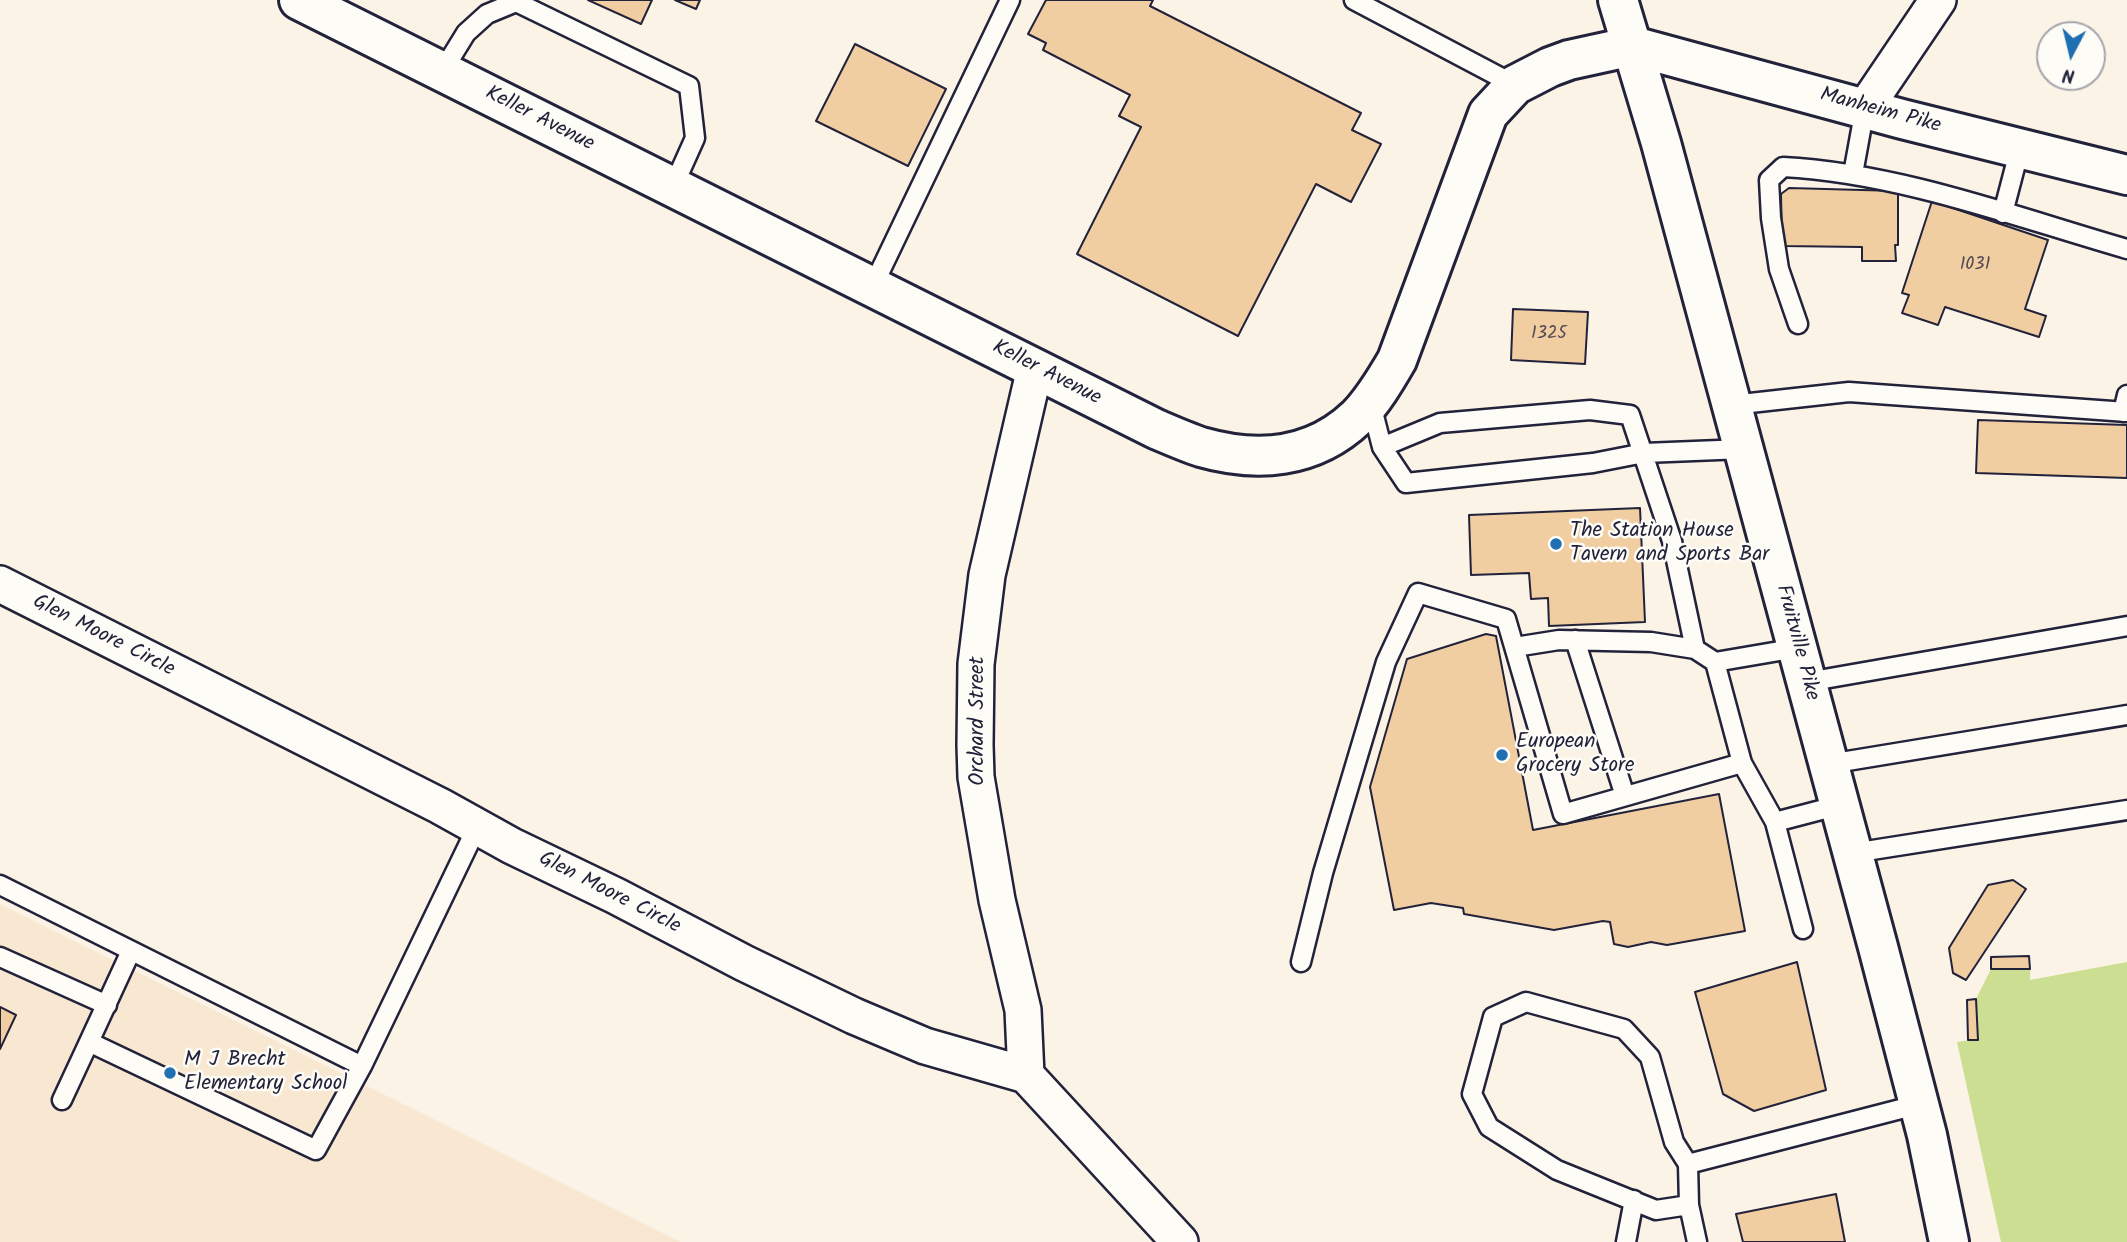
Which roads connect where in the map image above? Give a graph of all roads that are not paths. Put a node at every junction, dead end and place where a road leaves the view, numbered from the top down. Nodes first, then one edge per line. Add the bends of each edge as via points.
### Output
1 (299, 0) edge
2 (1010, 0) edge
3 (1354, 0) edge
4 (1618, 0) edge
5 (1938, 0) edge
6 (516, 2) edge
7 (1633, 46) junction
8 (442, 72) junction
9 (1515, 85) junction
10 (1865, 108) junction
11 (2020, 148) junction
12 (1853, 174) junction
13 (2127, 175) edge
14 (673, 187) junction
15 (2003, 213) junction
16 (2127, 249) edge
17 (873, 286) junction
18 (1798, 324) dead end
19 (1035, 368) junction
20 (1370, 401) junction
21 (1732, 405) junction
22 (2126, 406) edge
23 (1382, 447) junction
24 (1744, 449) junction
25 (1644, 453) junction
26 (0, 584) edge
27 (2127, 626) edge
28 (1575, 640) junction
29 (1514, 647) junction
30 (1695, 649) junction
31 (1715, 662) junction
32 (1802, 665) junction
33 (2127, 715) edge
34 (1742, 763) junction
35 (1829, 764) junction
36 (1625, 796) junction
37 (1840, 805) junction
38 (2127, 810) edge
39 (1775, 822) junction
40 (477, 827) junction
41 (1853, 853) junction
42 (0, 885) edge
43 (1803, 929) dead end
44 (131, 951) junction
45 (0, 957) edge
46 (1301, 962) dead end
47 (107, 1005) junction
48 (89, 1042) junction
49 (362, 1066) junction
50 (1026, 1075) junction
51 (61, 1100) dead end
52 (1920, 1104) junction
53 (1688, 1164) junction
54 (1634, 1200) junction
55 (1689, 1205) junction
56 (1180, 1242) edge
57 (1626, 1242) edge
58 (1697, 1242) edge
59 (1949, 1242) edge

1 - 8 main road, Keller Avenue
2 - 17 lane
3 - 9 lane
4 - 7 main road, Fruitville Pike
5 - 10 street
6 - 8 lane via 487,14 466,33
6 - 14 lane via 689,86 695,138
7 - 9 main road, Keller Avenue via 1569,60
7 - 10 main road, Manheim Pike
7 - 21 main road, Fruitville Pike
8 - 14 main road, Keller Avenue
9 - 20 main road, Keller Avenue via 1488,114 1397,360
10 - 11 main road, Manheim Pike
10 - 12 lane
11 - 13 main road, Manheim Pike
11 - 15 lane
12 - 15 lane
12 - 18 lane via 1783,167 1769,180 1779,269
14 - 17 main road, Keller Avenue
15 - 16 lane
17 - 19 main road, Keller Avenue
19 - 20 main road, Keller Avenue via 1156,429 1225,452 1268,456 1297,452 1327,439
19 - 50 street, Orchard Street via 987,575 976,664 976,777 997,900 1023,1010
20 - 23 lane
21 - 22 lane via 1849,392
21 - 24 main road, Fruitville Pike
23 - 25 lane via 1406,483 1593,463
23 - 25 lane via 1440,423 1590,410 1630,415
24 - 25 lane
24 - 32 main road, Fruitville Pike
25 - 30 lane via 1672,541
26 - 40 street, Glen Moore Circle
27 - 32 lane
28 - 29 lane
28 - 30 lane via 1651,642
28 - 36 lane
29 - 36 lane via 1563,814
29 - 46 lane via 1506,619 1418,593 1387,662
30 - 31 lane
31 - 32 lane
31 - 34 lane
32 - 35 main road, Fruitville Pike
33 - 35 lane
34 - 36 lane
34 - 39 lane
35 - 37 main road, Fruitville Pike
37 - 39 lane
37 - 41 main road, Fruitville Pike
38 - 41 lane
39 - 43 lane
40 - 49 lane
40 - 50 street, Glen Moore Circle via 854,1016 925,1046
41 - 52 main road, Fruitville Pike
42 - 44 lane
44 - 47 lane
44 - 49 lane
45 - 47 lane
47 - 48 lane
48 - 49 lane via 316,1150
48 - 51 lane
50 - 56 street
52 - 53 lane
52 - 59 main road, Fruitville Pike
53 - 54 lane via 1674,1142 1650,1057 1624,1029 1525,1002 1493,1017 1472,1094 1489,1127 1557,1170
53 - 55 lane
54 - 55 lane via 1656,1210
54 - 57 lane
55 - 58 lane

